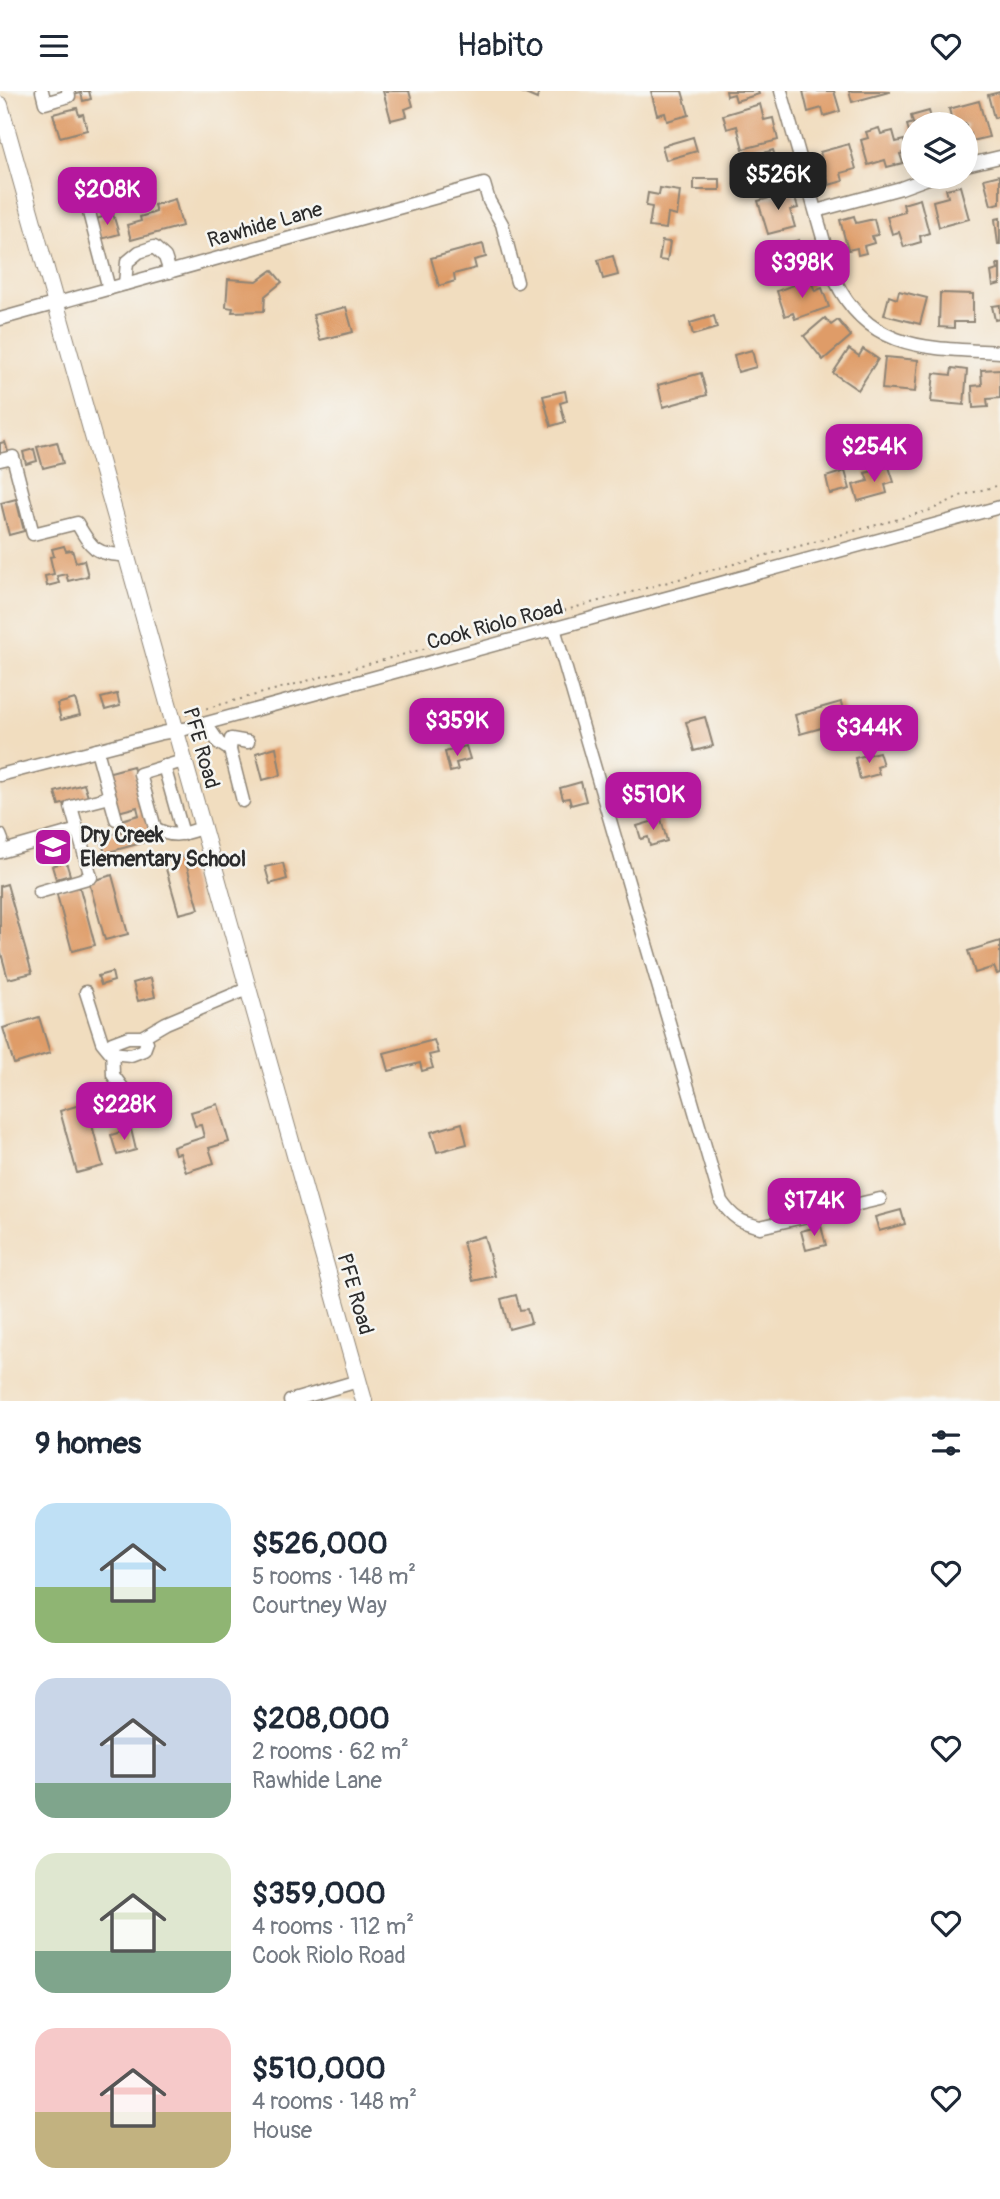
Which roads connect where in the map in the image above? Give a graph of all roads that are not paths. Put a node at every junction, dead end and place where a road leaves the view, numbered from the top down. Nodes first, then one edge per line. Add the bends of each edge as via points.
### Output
1 (42, 91) edge
2 (68, 91) edge
3 (781, 91) edge
4 (0, 105) edge
5 (1000, 157) edge
6 (978, 162) edge
7 (901, 188) edge
8 (86, 201) dead end
9 (816, 212) junction
10 (170, 272) junction
11 (517, 282) dead end
12 (125, 284) junction
13 (109, 289) junction
14 (56, 304) junction
15 (0, 319) edge
16 (1000, 352) edge
17 (0, 460) edge
18 (1000, 507) edge
19 (125, 555) junction
20 (554, 628) junction
21 (206, 724) junction
22 (175, 732) junction
23 (248, 742) dead end
24 (97, 750) junction
25 (230, 750) junction
26 (183, 761) junction
27 (164, 767) junction
28 (0, 775) edge
29 (110, 797) junction
30 (243, 801) dead end
31 (116, 819) dead end
32 (202, 828) junction
33 (78, 830) junction
34 (183, 834) junction
35 (0, 842) edge
36 (39, 892) dead end
37 (247, 989) junction
38 (86, 992) dead end
39 (111, 1053) junction
40 (144, 1117) dead end
41 (880, 1199) dead end
42 (358, 1381) junction
43 (290, 1401) edge
44 (364, 1401) edge

1 - 2 street via 45,103 69,96
3 - 9 street
4 - 14 main road, PFE Road
5 - 6 street
7 - 9 street
8 - 13 street
9 - 16 street via 835,280 849,305 869,325 904,343
10 - 11 street, Rawhide Lane via 484,184 502,224
10 - 12 street, Rawhide Lane
10 - 12 street via 165,257 154,247 127,262
12 - 13 street, Rawhide Lane
13 - 14 street, Rawhide Lane
14 - 15 street, Rawhide Lane
14 - 19 main road, PFE Road
17 - 19 street via 13,457 33,534 77,523 89,544 104,555
18 - 20 street, Cook Riolo Road
19 - 22 main road, PFE Road
20 - 21 street, Cook Riolo Road
20 - 41 street via 721,1201 742,1223 760,1227
21 - 22 street, Cook Riolo Road
21 - 25 street
22 - 24 street, Cook Riolo Road
22 - 26 main road, PFE Road
23 - 25 street via 232,739
24 - 28 street, Cook Riolo Road
24 - 29 street
25 - 30 street
26 - 27 street
26 - 32 main road, PFE Road
27 - 34 street
27 - 34 street via 140,774 155,828 165,834
29 - 31 street
29 - 33 street via 71,807
32 - 34 street
32 - 37 main road, PFE Road
33 - 35 street
33 - 36 street via 91,877
37 - 39 street via 142,1037 147,1042 144,1050 131,1055
37 - 42 main road, PFE Road
38 - 39 street via 102,1042
39 - 40 street via 113,1075
42 - 43 street
42 - 44 main road, PFE Road

